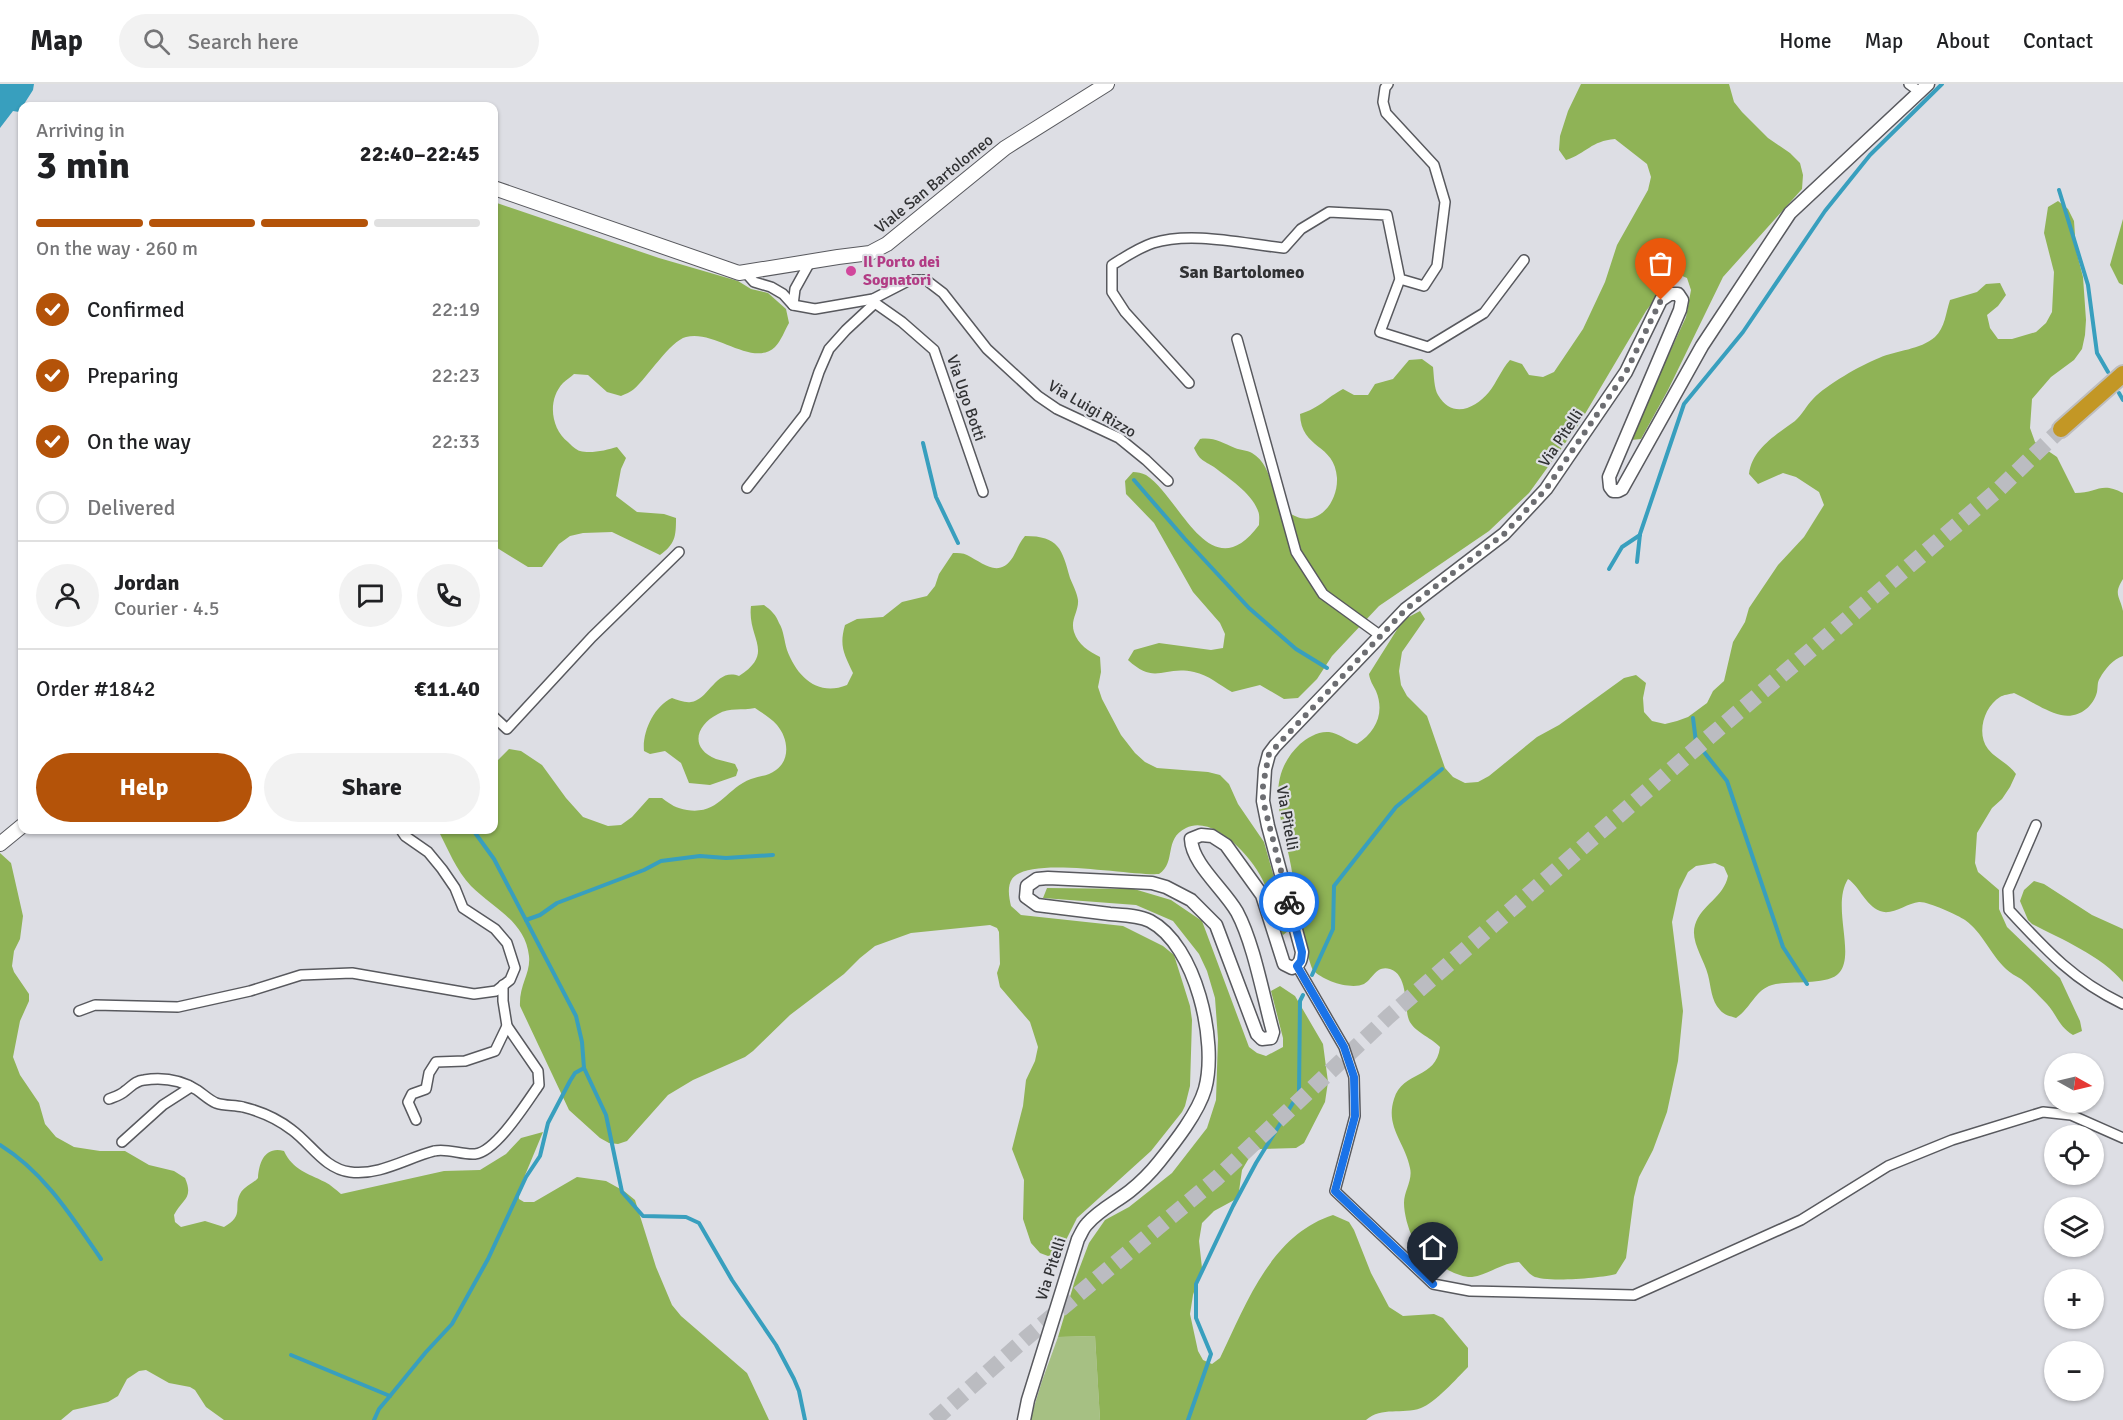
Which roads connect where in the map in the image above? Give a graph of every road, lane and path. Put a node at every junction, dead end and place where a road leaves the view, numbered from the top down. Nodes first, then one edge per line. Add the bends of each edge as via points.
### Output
1 (1107, 84) edge
2 (1388, 84) edge
3 (1909, 84) edge
4 (1924, 88) edge
5 (498, 189) edge
6 (1524, 260) dead end
7 (810, 262) junction
8 (746, 273) junction
9 (1400, 279) junction
10 (874, 301) junction
11 (793, 305) junction
12 (1237, 339) dead end
13 (2123, 374) edge
14 (1189, 383) dead end
15 (2061, 429) tunnel mouth
16 (1168, 482) dead end
17 (747, 488) dead end
18 (983, 492) dead end
19 (679, 552) dead end
20 (1381, 636) junction
21 (498, 721) edge
22 (2036, 825) dead end
23 (18, 829) edge
24 (404, 834) edge
25 (0, 844) edge
26 (1297, 966) junction
27 (503, 985) junction
28 (2123, 1004) edge
29 (80, 1011) dead end
30 (507, 1026) junction
31 (191, 1086) junction
32 (109, 1099) dead end
33 (416, 1120) dead end
34 (2123, 1138) edge
35 (122, 1142) dead end
36 (1024, 1420) edge

1 - 7 main road, Viale San Bartolomeo via 1005,148 887,244 870,253
2 - 9 street via 1383,102 1386,113 1434,165 1445,202 1437,266 1424,286
3 - 4 street
4 - 20 street, Via Pitelli via 1790,213 1702,346 1622,489 1613,491 1609,477 1680,310 1682,300 1678,294 1661,300 1626,372 1546,489 1504,534 1406,609
5 - 8 main road, Viale San Bartolomeo
6 - 9 street via 1484,313 1428,347 1380,332
7 - 8 main road, Viale San Bartolomeo
7 - 11 street via 795,289
8 - 11 street via 754,282 783,294
9 - 14 street via 1387,215 1329,212 1301,229 1284,248 1192,238 1154,243 1130,253 1112,265 1112,292
10 - 11 street, Via Luigi Rizzo via 815,309
10 - 16 street, Via Luigi Rizzo via 910,280 926,280 936,286 987,350 1038,396 1119,438
10 - 17 street via 829,349 805,414
10 - 18 street, Via Ugo Botti via 934,350
12 - 20 street via 1296,552 1323,594
13 - 15 highway
19 - 21 street via 592,637 507,729
20 - 26 street, Via Pitelli via 1269,754 1263,801 1302,952
22 - 28 street via 2008,890 2009,910 2052,957 2097,992
23 - 25 main road
24 - 27 street via 428,852 442,869 463,908 495,929 507,943 515,968
26 - 34 street via 1344,1047 1354,1077 1355,1116 1335,1191 1433,1284 1470,1291 1634,1295 1801,1220 1888,1166 1952,1140 2043,1112 2071,1115
26 - 36 street, Via Pitelli via 1287,967 1282,959 1262,895 1226,845 1212,836 1194,836 1191,846 1244,927 1273,1032 1268,1040 1257,1034 1216,925 1191,900 1152,883 1048,878 1027,886 1026,897 1037,905 1138,917 1171,938 1186,958 1198,990 1204,1014 1208,1071 1197,1109 1158,1163 1132,1190 1086,1224 1078,1239
27 - 29 street via 496,991 474,994 352,973 301,975 250,992 178,1007 95,1005
27 - 30 street
30 - 31 street via 538,1071 539,1085 498,1139 476,1154 442,1150 379,1170 348,1172 319,1156 301,1137 276,1120 241,1106 213,1102
30 - 33 street via 495,1051 465,1061 436,1062 426,1089 412,1094 408,1102
31 - 32 street via 175,1080 142,1080
31 - 35 street

